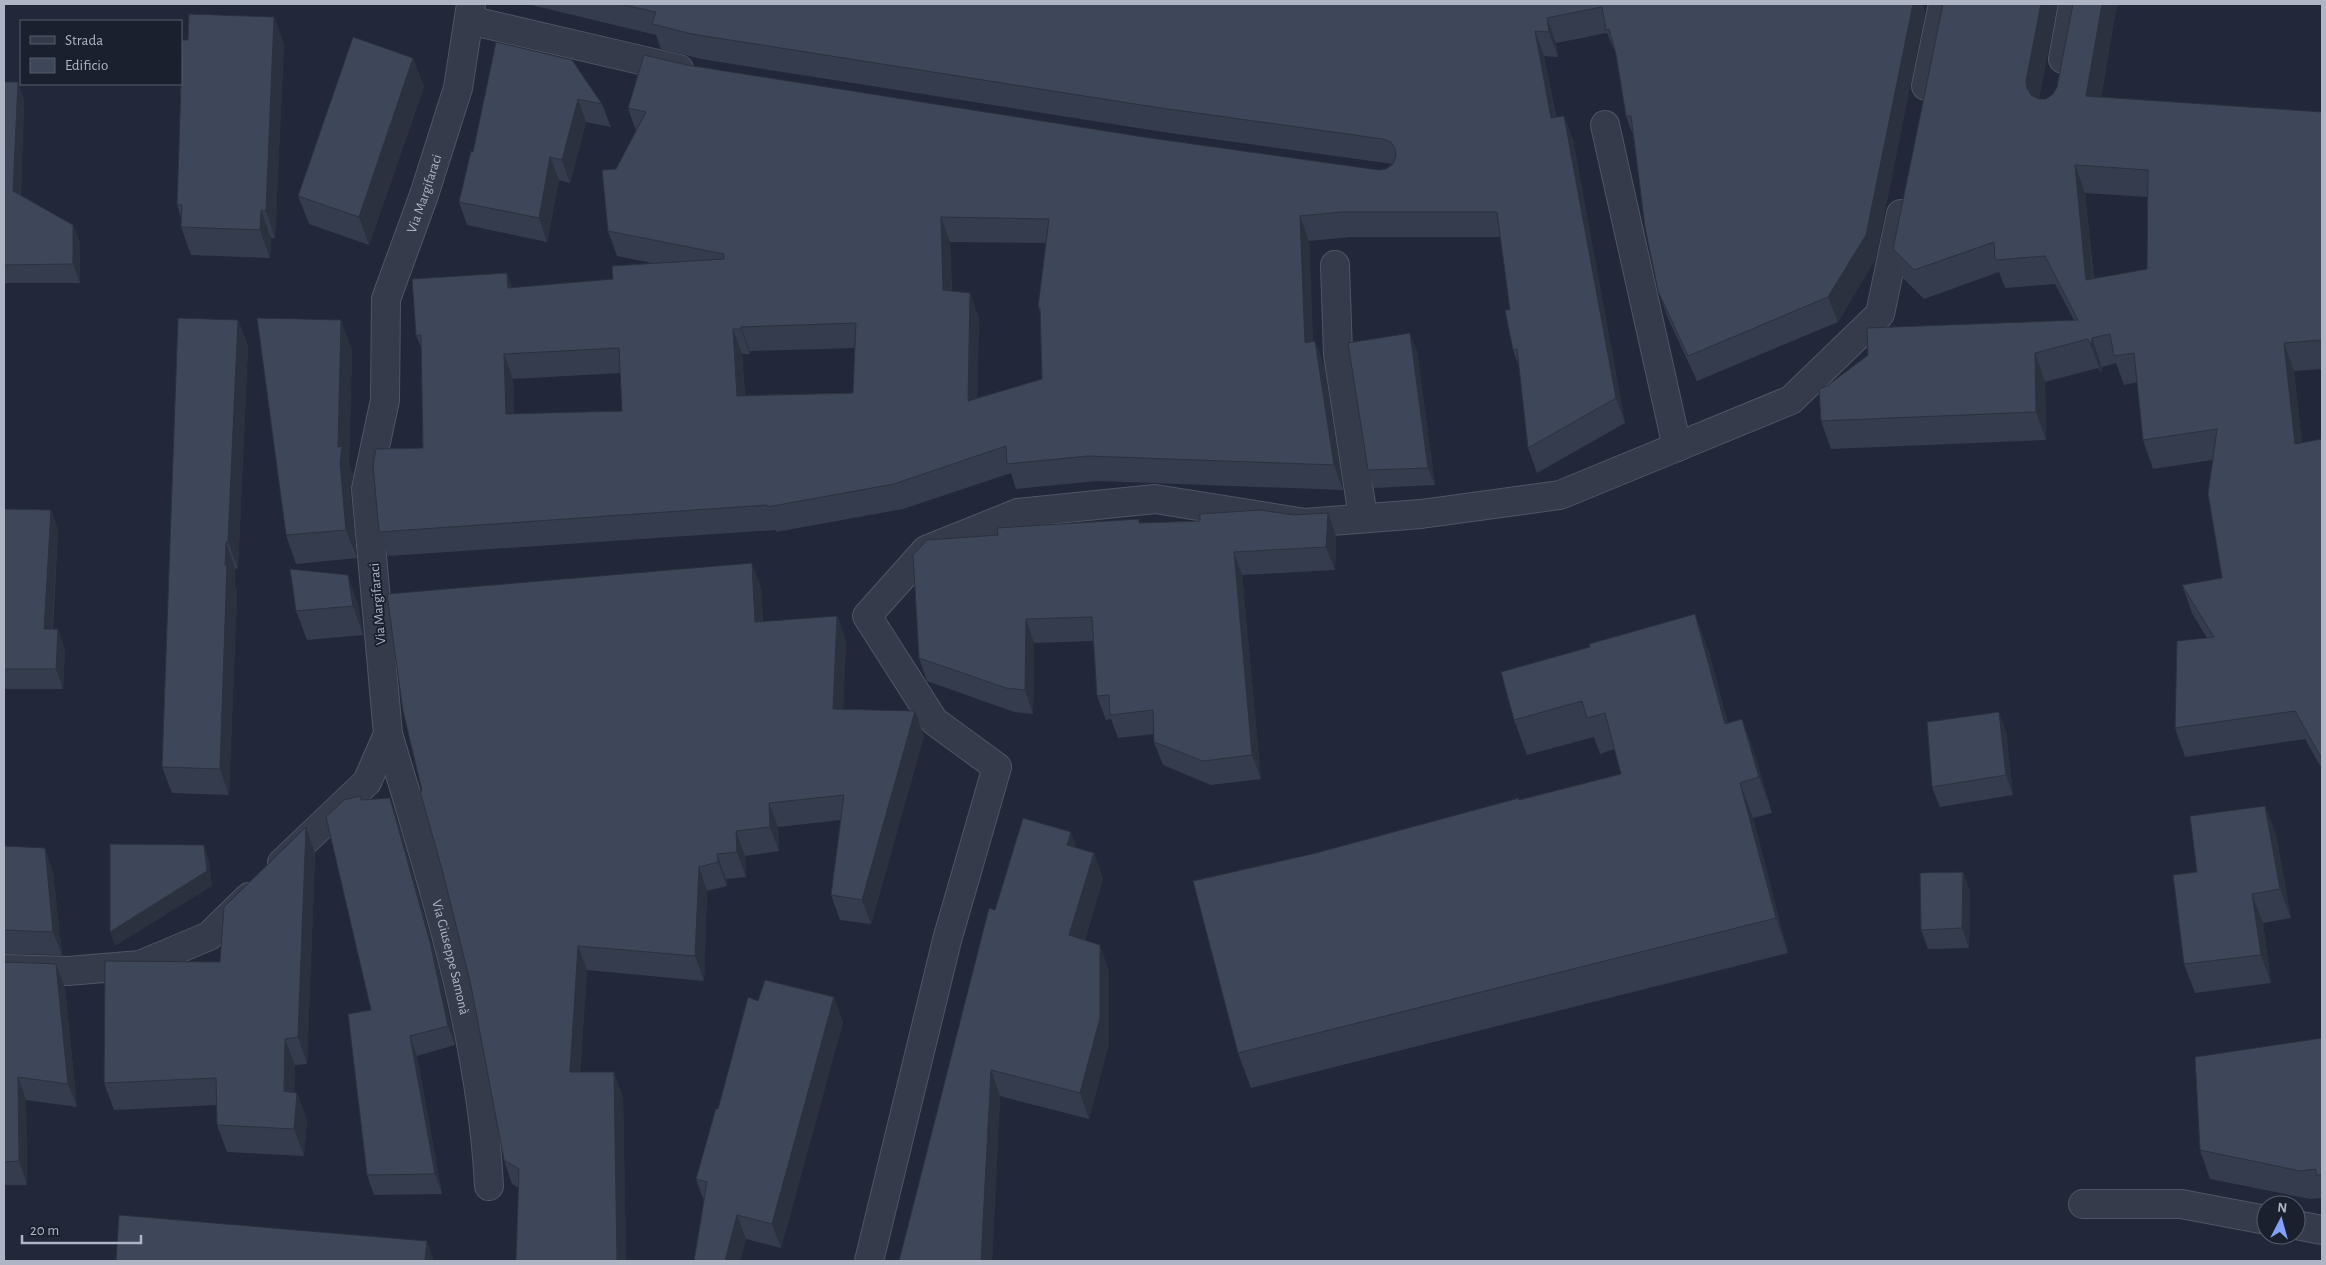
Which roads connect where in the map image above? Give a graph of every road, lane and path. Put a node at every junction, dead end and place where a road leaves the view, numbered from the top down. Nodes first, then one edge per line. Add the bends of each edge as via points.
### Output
1 (1943, 4) edge
2 (2073, 4) edge
3 (470, 12) edge
4 (708, 75) edge
5 (2058, 85) edge
6 (1921, 110) edge
7 (1604, 125) dead end
8 (1906, 188) edge
9 (1334, 265) dead end
10 (1677, 447) junction
11 (1363, 517) junction
12 (388, 734) junction
13 (4, 969) edge
14 (489, 1186) dead end
15 (2083, 1204) dead end
16 (2256, 1218) edge
17 (2306, 1227) edge
18 (2322, 1230) edge
19 (869, 1261) edge

1 - 6 street
2 - 5 street
3 - 4 street
3 - 12 street, Via Margifaraci via 458,88 386,299 385,400 366,488
7 - 10 street
8 - 10 street via 1880,314 1791,400
9 - 11 street via 1338,354
10 - 11 street via 1560,495 1421,514
11 - 19 street via 1305,523 1155,499 1018,513 926,550 867,616 934,721 997,767 948,940
12 - 13 street, Via Margifaraci via 367,782 209,936 140,965 68,971
12 - 14 street, Via Giuseppe Samonà via 453,962 474,1058 487,1146
15 - 16 street via 2181,1204
17 - 18 street

